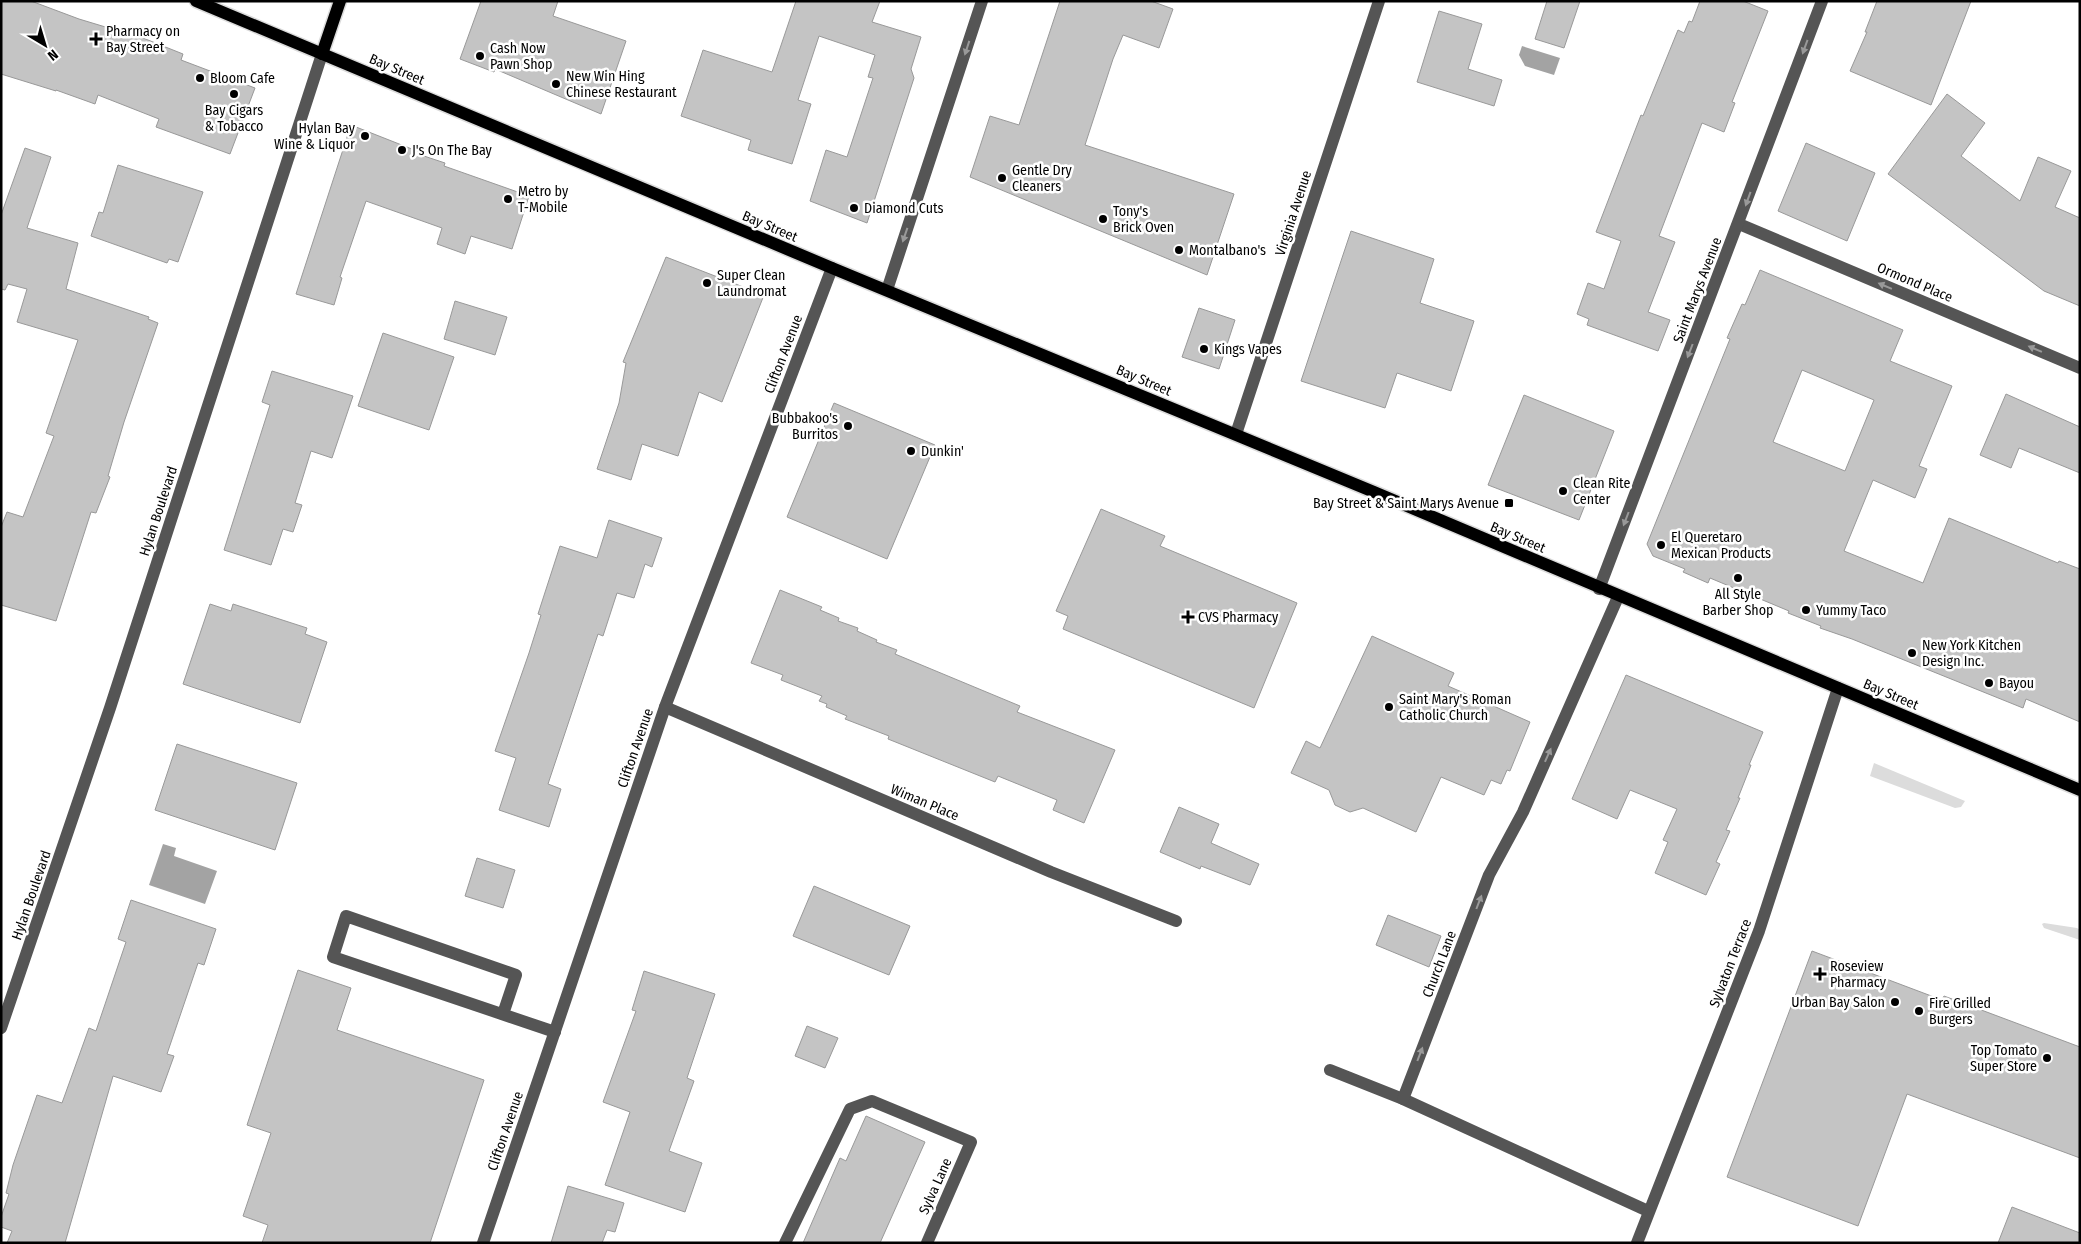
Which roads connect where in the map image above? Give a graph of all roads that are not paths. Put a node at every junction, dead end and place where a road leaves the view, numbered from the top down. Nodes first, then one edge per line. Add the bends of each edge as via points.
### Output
1 (196, 1) edge
2 (340, 1) edge
3 (982, 1) edge
4 (1379, 1) edge
5 (1822, 1) edge
6 (322, 54) junction
7 (1739, 224) junction
8 (832, 268) junction
9 (887, 290) junction
10 (2080, 368) edge
11 (1236, 434) junction
12 (1599, 588) junction
13 (1618, 597) junction
14 (1838, 688) junction
15 (665, 707) junction
16 (2080, 790) edge
17 (1176, 921) dead end
18 (503, 1014) junction
19 (1, 1028) edge
20 (555, 1032) junction
21 (1330, 1070) dead end
22 (1403, 1099) junction
23 (1648, 1211) junction
24 (483, 1243) edge
25 (784, 1243) edge
26 (927, 1243) edge
27 (1637, 1243) edge

1 - 6 main road, Bay Street
2 - 6 main road, Hylan Boulevard
3 -> 9 street
4 - 11 street, Virginia Avenue
5 -> 7 street, Saint Marys Avenue
6 - 8 main road, Bay Street
6 - 19 street, Hylan Boulevard via 110,708
10 -> 7 street, Ormond Place
7 -> 12 street, Saint Marys Avenue
8 - 9 main road, Bay Street
8 - 15 street, Clifton Avenue
9 - 11 main road, Bay Street
11 - 12 main road, Bay Street
12 - 13 main road, Bay Street
13 - 14 main road, Bay Street
22 -> 13 street, Church Lane via 1489,876 1522,812
14 - 16 main road, Bay Street
14 - 23 street, Sylvaton Terrace via 1759,931
15 - 17 street, Wiman Place via 1042,868
15 - 20 street, Clifton Avenue
18 - 18 street via 333,957 346,916 516,975
18 - 20 street
20 - 24 street, Clifton Avenue
21 - 22 street
22 - 23 street
23 - 27 street, Sylvaton Terrace
25 - 26 street, Sylva Lane via 850,1109 872,1101 971,1142

